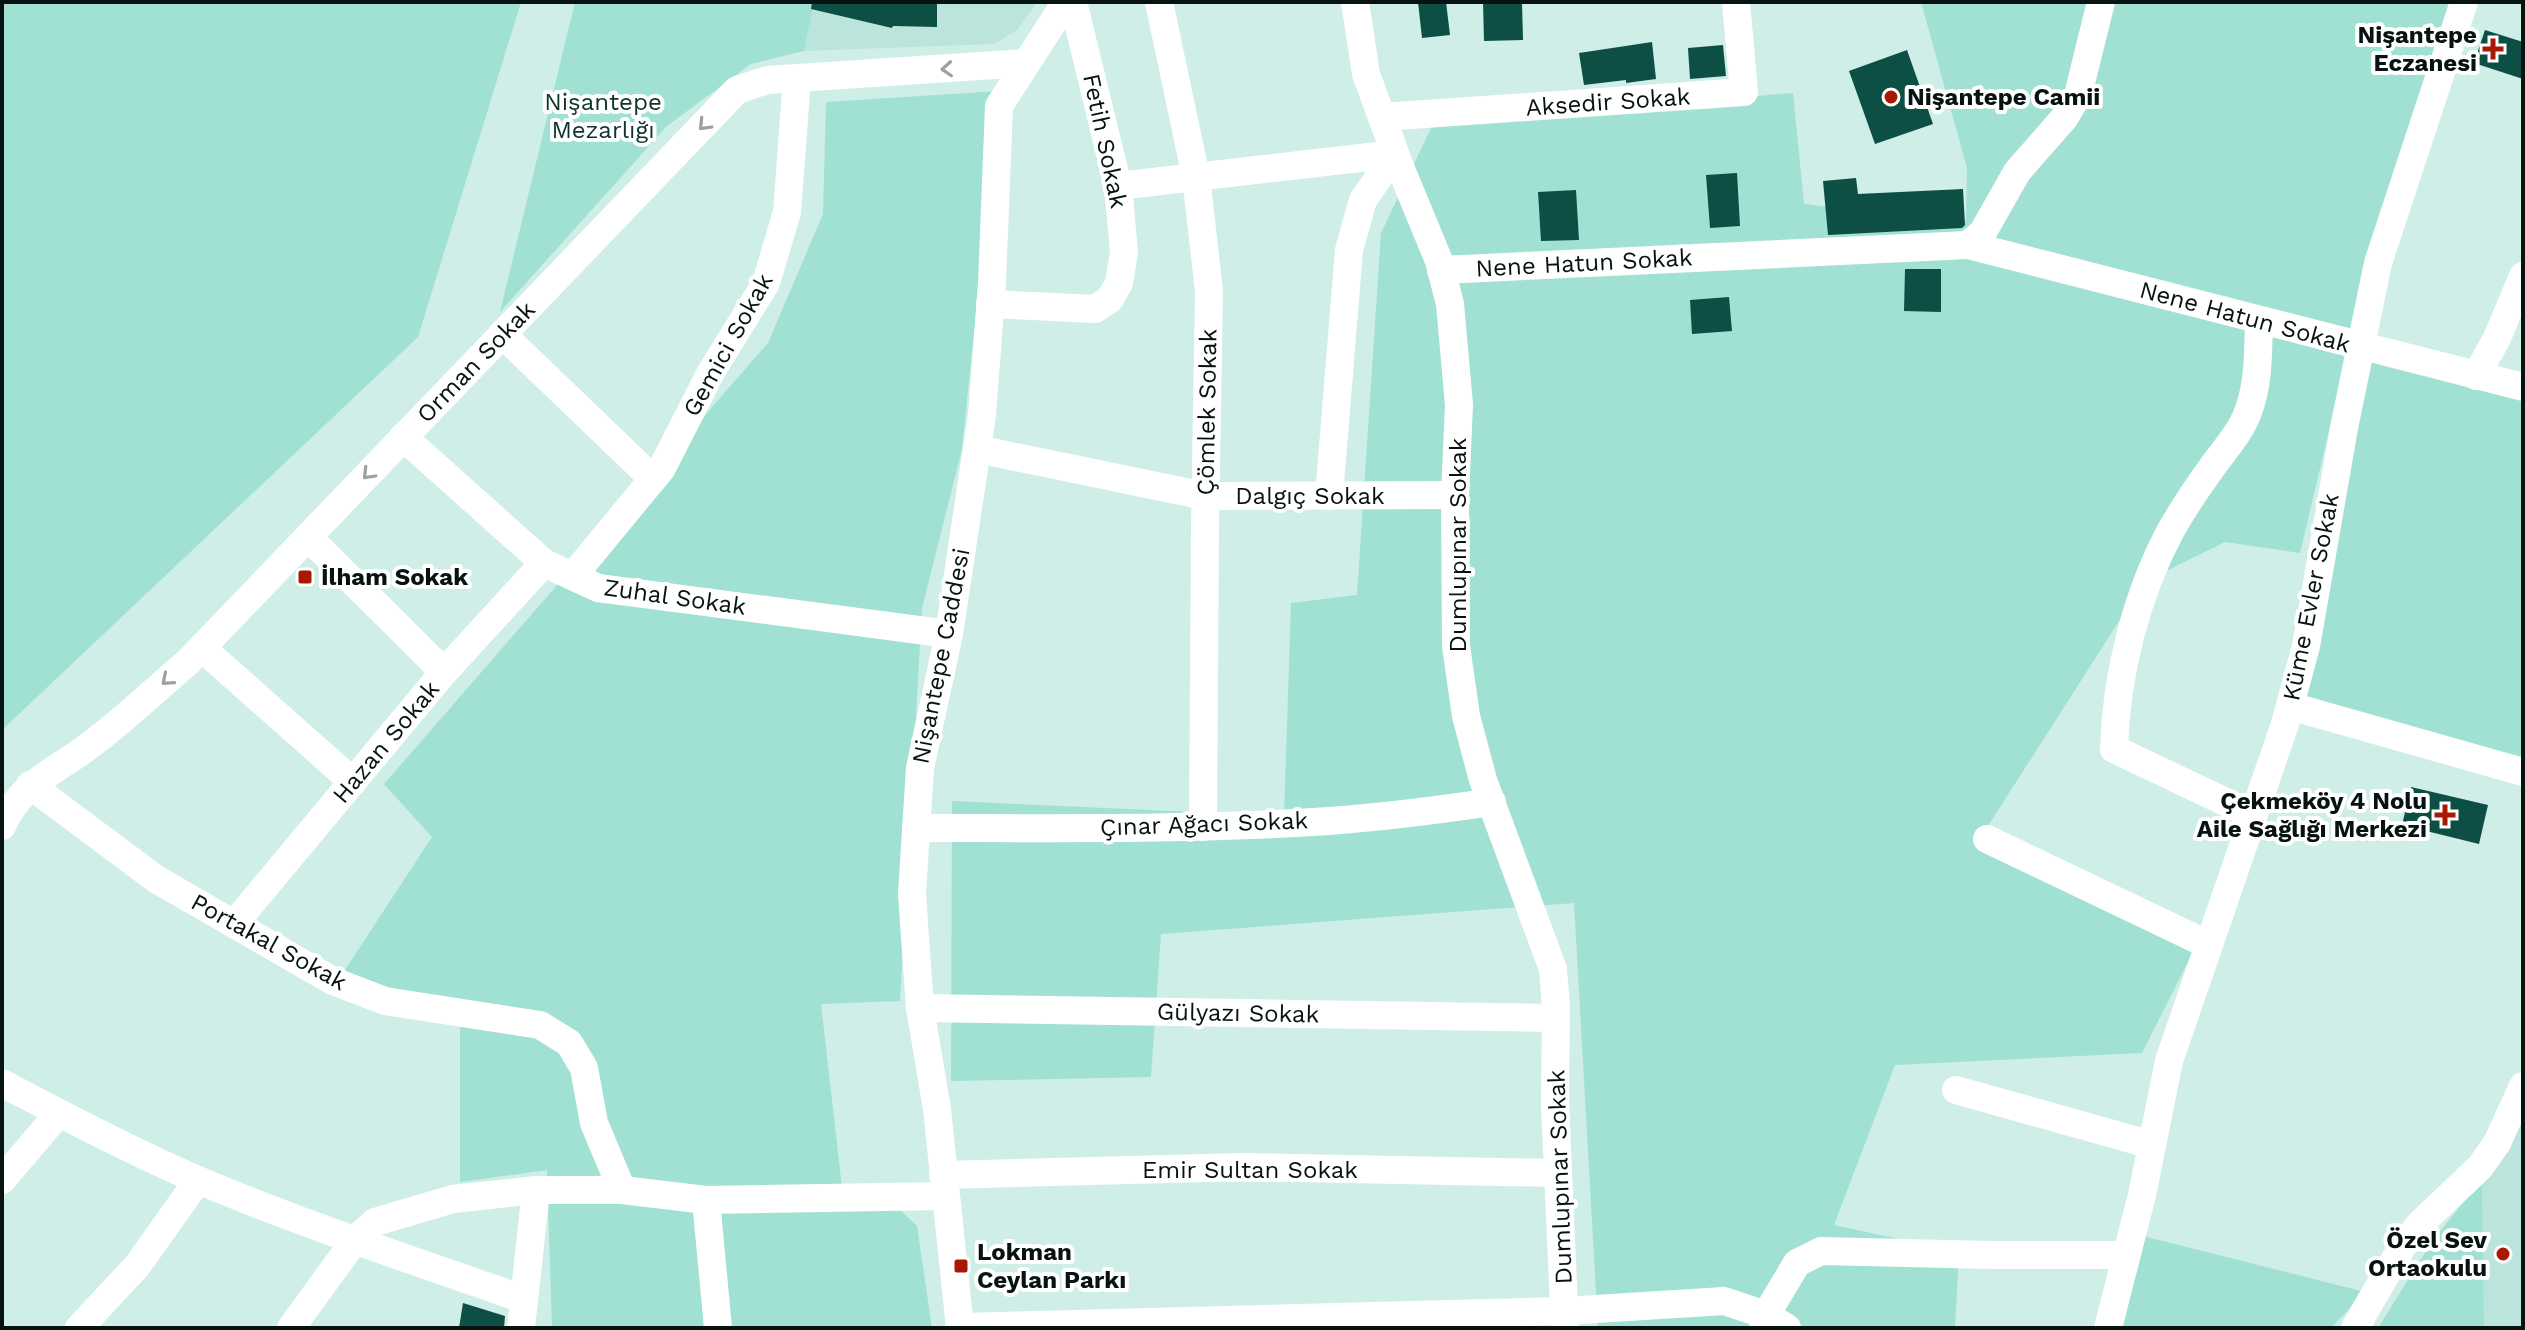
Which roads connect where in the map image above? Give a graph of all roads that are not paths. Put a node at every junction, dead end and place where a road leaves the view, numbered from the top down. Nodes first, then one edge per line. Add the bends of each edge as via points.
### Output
1 (1066, 2) edge
2 (1073, 2) edge
3 (1159, 2) edge
4 (1355, 2) edge
5 (1736, 2) edge
6 (2101, 2) edge
7 (2464, 2) edge
8 (1025, 63) junction
9 (797, 78) junction
10 (1382, 117) junction
11 (1395, 154) junction
12 (1196, 177) junction
13 (1118, 186) junction
14 (1968, 245) junction
15 (1441, 270) junction
16 (2523, 276) edge
17 (990, 304) junction
18 (2259, 321) junction
19 (502, 334) junction
20 (2360, 347) junction
21 (2476, 376) junction
22 (2523, 387) edge
23 (403, 437) junction
24 (977, 449) junction
25 (653, 479) junction
26 (1455, 495) junction
27 (1205, 496) junction
28 (1329, 496) junction
29 (308, 537) junction
30 (544, 563) junction
31 (573, 576) junction
32 (949, 634) junction
33 (202, 648) junction
34 (444, 672) junction
35 (2290, 706) junction
36 (2523, 772) edge
37 (353, 782) junction
38 (30, 785) junction
39 (1492, 802) junction
40 (2253, 815) junction
41 (2, 826) edge
42 (1203, 827) junction
43 (916, 828) junction
44 (1987, 839) dead end
45 (234, 924) junction
46 (2209, 945) junction
47 (920, 1008) junction
48 (1556, 1018) junction
49 (2, 1083) edge
50 (2523, 1086) edge
51 (1956, 1090) dead end
52 (59, 1113) junction
53 (2152, 1145) junction
54 (1558, 1173) junction
55 (2, 1180) edge
56 (198, 1180) junction
57 (944, 1186) junction
58 (536, 1190) junction
59 (622, 1190) junction
60 (706, 1200) junction
61 (355, 1240) junction
62 (2126, 1255) junction
63 (523, 1299) junction
64 (1565, 1320) edge
65 (1772, 1324) edge
66 (79, 1328) edge
67 (291, 1328) edge
68 (521, 1328) edge
69 (718, 1328) edge
70 (960, 1328) edge
71 (2108, 1328) edge
72 (2355, 1328) edge

1 - 8 street, Nişantepe Caddesi
2 - 13 street, Fetih Sokak
3 - 12 street, Çömlek Sokak
4 - 10 street, Dumlupınar Sokak via 1366,74
5 - 10 street, Aksedir Sokak via 1744,92
6 - 14 street via 2078,95 2017,172 1983,232
7 - 20 street, Küme Evler Sokak via 2378,263
8 -> 9 street, Orman Sokak
8 - 17 street, Nişantepe Caddesi via 999,106
9 -> 19 street, Orman Sokak via 737,90
9 - 25 street, Gemici Sokak via 787,212 766,283
10 - 11 street, Dumlupınar Sokak
11 - 12 street
11 - 15 street, Dumlupınar Sokak
11 - 28 street via 1363,200 1349,250
12 - 13 street
12 - 27 street, Çömlek Sokak via 1209,291
13 - 17 street, Fetih Sokak via 1124,252 1119,283 1110,299 1095,309
14 - 15 street, Nene Hatun Sokak
14 - 18 street, Nene Hatun Sokak
15 - 26 street, Dumlupınar Sokak via 1450,304 1459,405
16 - 21 street
17 - 24 street, Nişantepe Caddesi
18 - 20 street, Nene Hatun Sokak
18 - 40 street via 2256,383 2248,413 2170,532 2132,630 2118,690 2114,749
19 - 23 street, Orman Sokak
19 - 25 street
20 - 21 street, Nene Hatun Sokak
20 - 35 street, Küme Evler Sokak via 2306,646
21 - 22 street, Nene Hatun Sokak
23 -> 29 street, Orman Sokak
23 - 30 street, Zuhal Sokak
24 - 27 street, Dalgıç Sokak
24 - 32 street, Nişantepe Caddesi
25 - 31 street, Gemici Sokak
26 - 28 street, Dalgıç Sokak
26 - 39 street, Dumlupınar Sokak via 1456,646 1466,716
27 - 28 street, Dalgıç Sokak
27 - 42 street, Çömlek Sokak
29 - 33 street, Orman Sokak
29 - 34 street
30 - 31 street, Zuhal Sokak
30 - 34 street, Hazan Sokak
31 - 32 street, Zuhal Sokak via 598,588
32 - 43 street, Nişantepe Caddesi via 920,768
33 - 37 street
33 -> 38 street, Orman Sokak via 91,745
34 - 37 street, Hazan Sokak
35 - 36 street
35 - 40 street, Küme Evler Sokak
37 - 45 street, Hazan Sokak
38 - 41 street, Orman Sokak
38 - 45 street, Portakal Sokak via 156,879
39 - 42 street, Çınar Ağacı Sokak via 1410,814
39 - 48 street, Dumlupınar Sokak via 1553,969
40 - 46 street, Küme Evler Sokak
42 - 43 street, Çınar Ağacı Sokak
43 - 47 street, Nişantepe Caddesi via 912,894
44 - 46 street
45 - 59 street, Portakal Sokak via 333,981 385,1001 540,1025 569,1043 584,1068 594,1123
46 - 53 street, Küme Evler Sokak via 2169,1061
47 - 48 street, Gülyazı Sokak
47 - 57 street, Nişantepe Caddesi
48 - 54 street, Dumlupınar Sokak
49 - 52 street
50 - 72 street via 2497,1143 2480,1167 2419,1225
51 - 53 street
52 - 55 street
52 - 56 street
53 - 62 street, Küme Evler Sokak
54 - 57 street, Emir Sultan Sokak via 1243,1167
54 - 64 street, Dumlupınar Sokak
56 - 61 street
56 - 66 street via 137,1266
57 - 60 street, Emir Sultan Sokak
57 - 70 street, Nişantepe Caddesi
58 - 59 street, Emir Sultan Sokak
58 - 61 street, Emir Sultan Sokak via 453,1199 375,1222
58 - 63 street
59 - 60 street, Emir Sultan Sokak
60 - 69 street
61 - 63 street
61 - 67 street
62 - 65 street via 1821,1251 1797,1263
62 - 71 street, Küme Evler Sokak
63 - 68 street
64 - 65 street via 1724,1301
64 - 70 street

